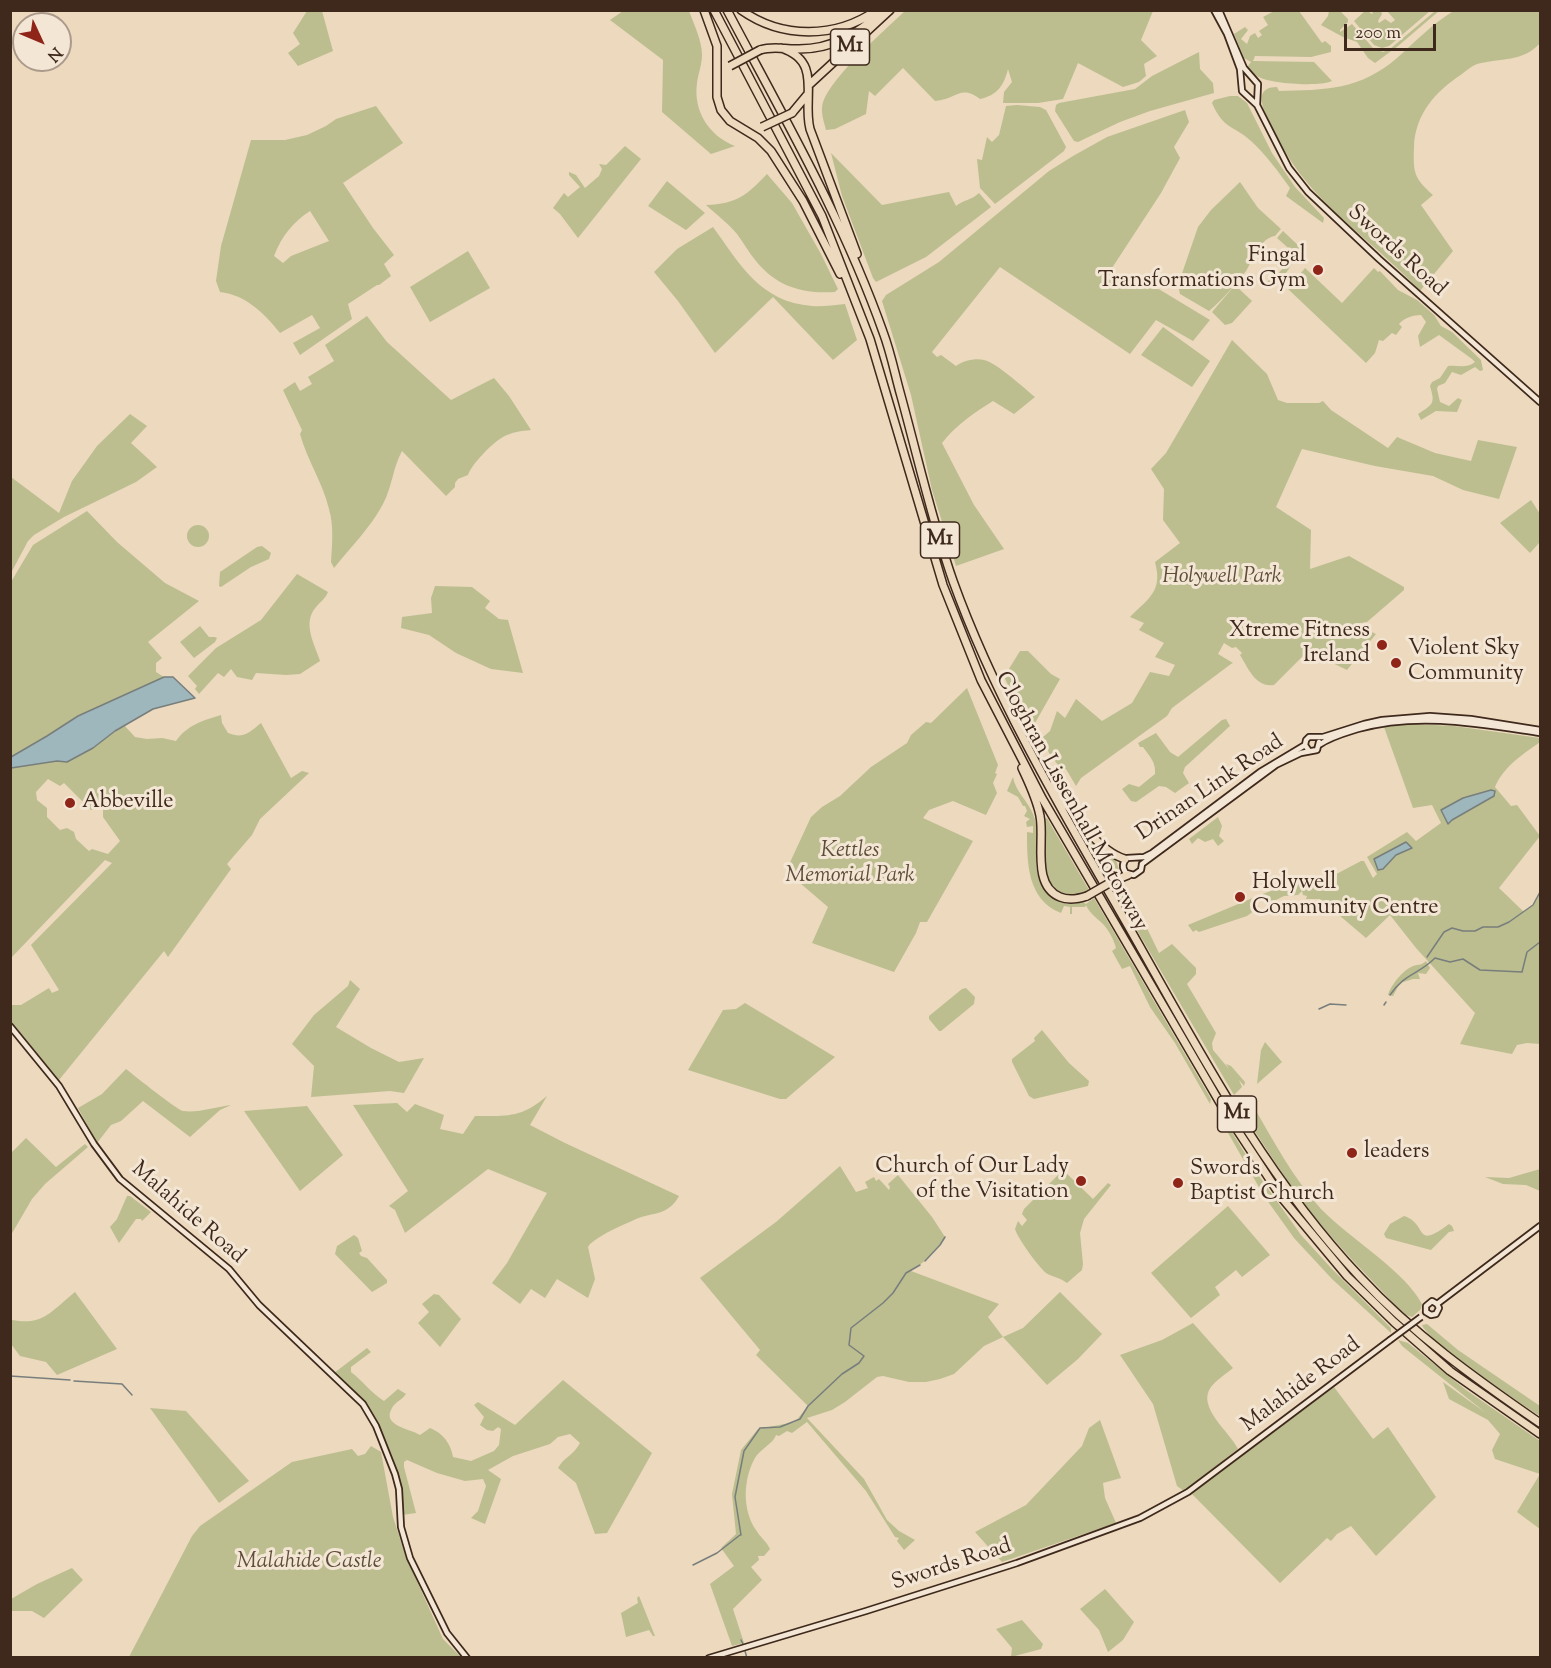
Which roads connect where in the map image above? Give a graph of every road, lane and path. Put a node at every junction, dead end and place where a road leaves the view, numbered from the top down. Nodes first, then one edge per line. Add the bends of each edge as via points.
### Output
1 (704, 10) edge
2 (714, 10) edge
3 (727, 10) edge
4 (741, 10) edge
5 (877, 10) edge
6 (884, 10) edge
7 (890, 10) edge
8 (1214, 10) edge
9 (1219, 10) edge
10 (781, 48) junction
11 (1252, 78) junction
12 (1241, 83) junction
13 (810, 84) junction
14 (717, 86) junction
15 (1256, 91) junction
16 (808, 93) junction
17 (1246, 94) junction
18 (1257, 105) junction
19 (744, 128) junction
20 (863, 320) junction
21 (885, 336) junction
22 (1540, 401) edge
23 (981, 680) junction
24 (1540, 731) edge
25 (1021, 734) junction
26 (1316, 738) junction
27 (1305, 745) junction
28 (1319, 745) junction
29 (1309, 751) junction
30 (1134, 857) junction
31 (1125, 859) junction
32 (1142, 864) junction
33 (1128, 875) junction
34 (10, 1026) edge
35 (1540, 1226) edge
36 (1437, 1304) junction
37 (1426, 1312) junction
38 (1540, 1423) edge
39 (1540, 1434) edge
40 (1197, 1486) joint
41 (467, 1658) edge
42 (709, 1658) edge

1 - 14 highway via 717,46
2 - 20 highway, Cloghran Lissenhall Motorway / M1 via 822,216
3 - 21 highway, Cloghran Lissenhall Motorway / M1 via 828,200
4 - 5 highway, M1 via 771,27 802,33 846,26
6 - 10 highway, M1 via 852,36 834,44 814,49
7 - 13 highway, M1
8 - 12 main road via 1240,69
9 - 11 main road
10 - 13 highway, M1 via 801,60
10 - 14 highway, bridge via 760,50 730,66
11 - 12 main road
11 - 15 main road via 1258,84
12 - 17 main road
13 - 16 highway, M1
14 - 19 highway via 718,103 725,116
15 - 17 main road
15 - 18 main road, Swords Road
16 - 19 highway, M1, bridge via 792,113 762,127
16 - 21 highway, M1 via 810,129
17 - 18 main road, Swords Road
18 - 22 main road, Swords Road via 1285,161 1308,192
19 - 20 highway via 771,151 803,201
20 - 23 highway, Cloghran Lissenhall Motorway / M1 via 943,585
21 - 25 highway, Cloghran Lissenhall Motorway / M1 via 954,583
23 - 33 highway, bridge via 1034,796 1040,816 1042,875 1052,892 1075,899
23 - 39 highway, Cloghran Lissenhall Motorway / M1 via 1054,819 1226,1113 1282,1198 1347,1276 1394,1322 1465,1382
24 - 26 main road, Drinan Link Road via 1464,718 1420,716 1364,724
24 - 28 main road, Drinan Link Road via 1412,720 1365,727
25 - 31 highway via 1084,827 1116,856
25 - 38 highway, Cloghran Lissenhall Motorway / M1 via 1221,1087 1289,1192 1355,1271 1399,1316 1476,1379
26 - 27 main road via 1307,738
26 - 28 main road
27 - 29 main road
27 - 30 main road, Drinan Link Road via 1267,767 1152,853
28 - 29 main road via 1317,750
29 - 32 main road, Drinan Link Road via 1276,765
30 - 31 main road
30 - 32 main road
31 - 33 main road via 1123,868
32 - 33 main road via 1139,873
34 - 41 main road, Malahide Road via 59,1086 94,1144 128,1187 229,1269 259,1305 363,1404 395,1474 401,1527 410,1558 447,1633
35 - 36 main road
36 - 37 main road via 1428,1303
36 - 37 main road via 1436,1314
37 - 40 main road, Malahide Road, bridge
40 - 42 main road, Swords Road via 1140,1518 1039,1556

